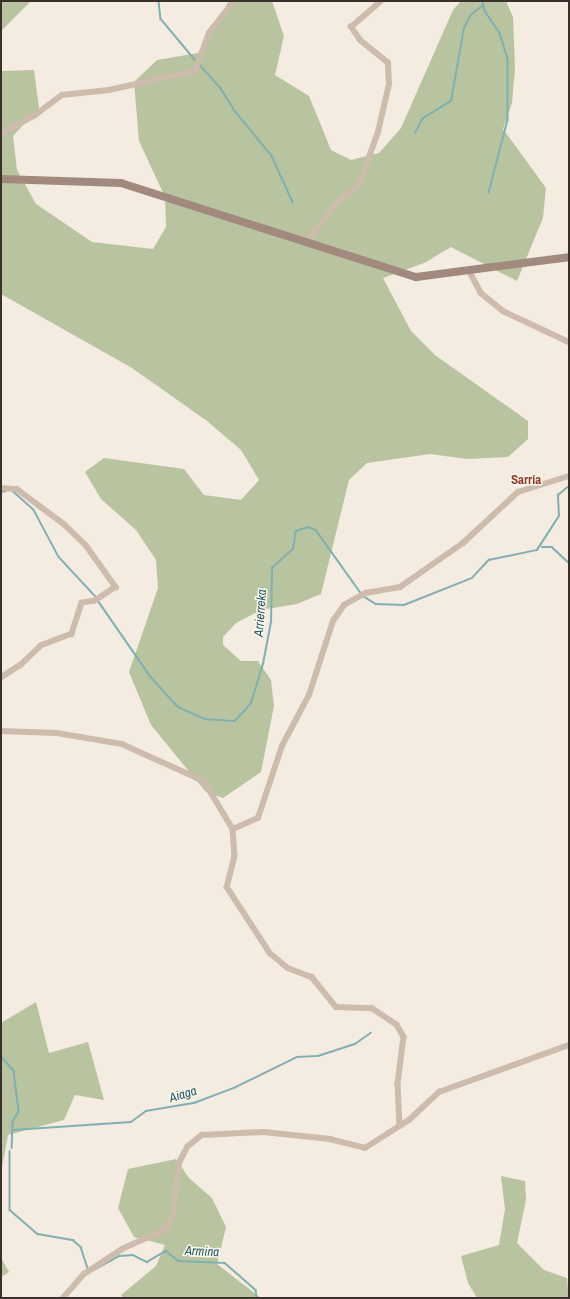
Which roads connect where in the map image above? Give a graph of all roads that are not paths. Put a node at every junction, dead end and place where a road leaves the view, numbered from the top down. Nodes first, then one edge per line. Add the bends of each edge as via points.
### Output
1 (234, 1) edge
2 (381, 1) edge
3 (1, 134) edge
4 (1, 179) edge
5 (307, 242) junction
6 (569, 257) edge
7 (470, 272) junction
8 (569, 342) edge
9 (569, 476) edge
10 (1, 488) edge
11 (1, 678) edge
12 (1, 731) edge
13 (233, 829) junction
14 (569, 1045) edge
15 (400, 1126) junction
16 (63, 1298) edge

1 - 3 street via 209,33 202,62 195,71 109,90 62,95 34,116
2 - 5 street via 351,27 360,40 388,63 390,84 378,132 359,185 324,217
4 - 5 street via 121,183
5 - 7 street via 416,277
6 - 7 street
7 - 8 street via 481,293 503,311
9 - 13 street via 518,492 463,543 400,587 367,593 344,605 333,621 309,696 285,739 258,818
10 - 11 street via 23,492 86,545 116,587 97,599 82,603 72,634 41,646 21,665
12 - 13 street via 57,733 140,750 204,781
13 - 15 street via 235,856 228,887 270,953 288,968 312,977 336,1007 372,1008 397,1026 404,1037 398,1084
14 - 15 street via 540,1058 439,1092
15 - 16 street via 365,1148 330,1139 264,1132 202,1135 187,1147 179,1163 173,1215 166,1229 122,1249 84,1274

